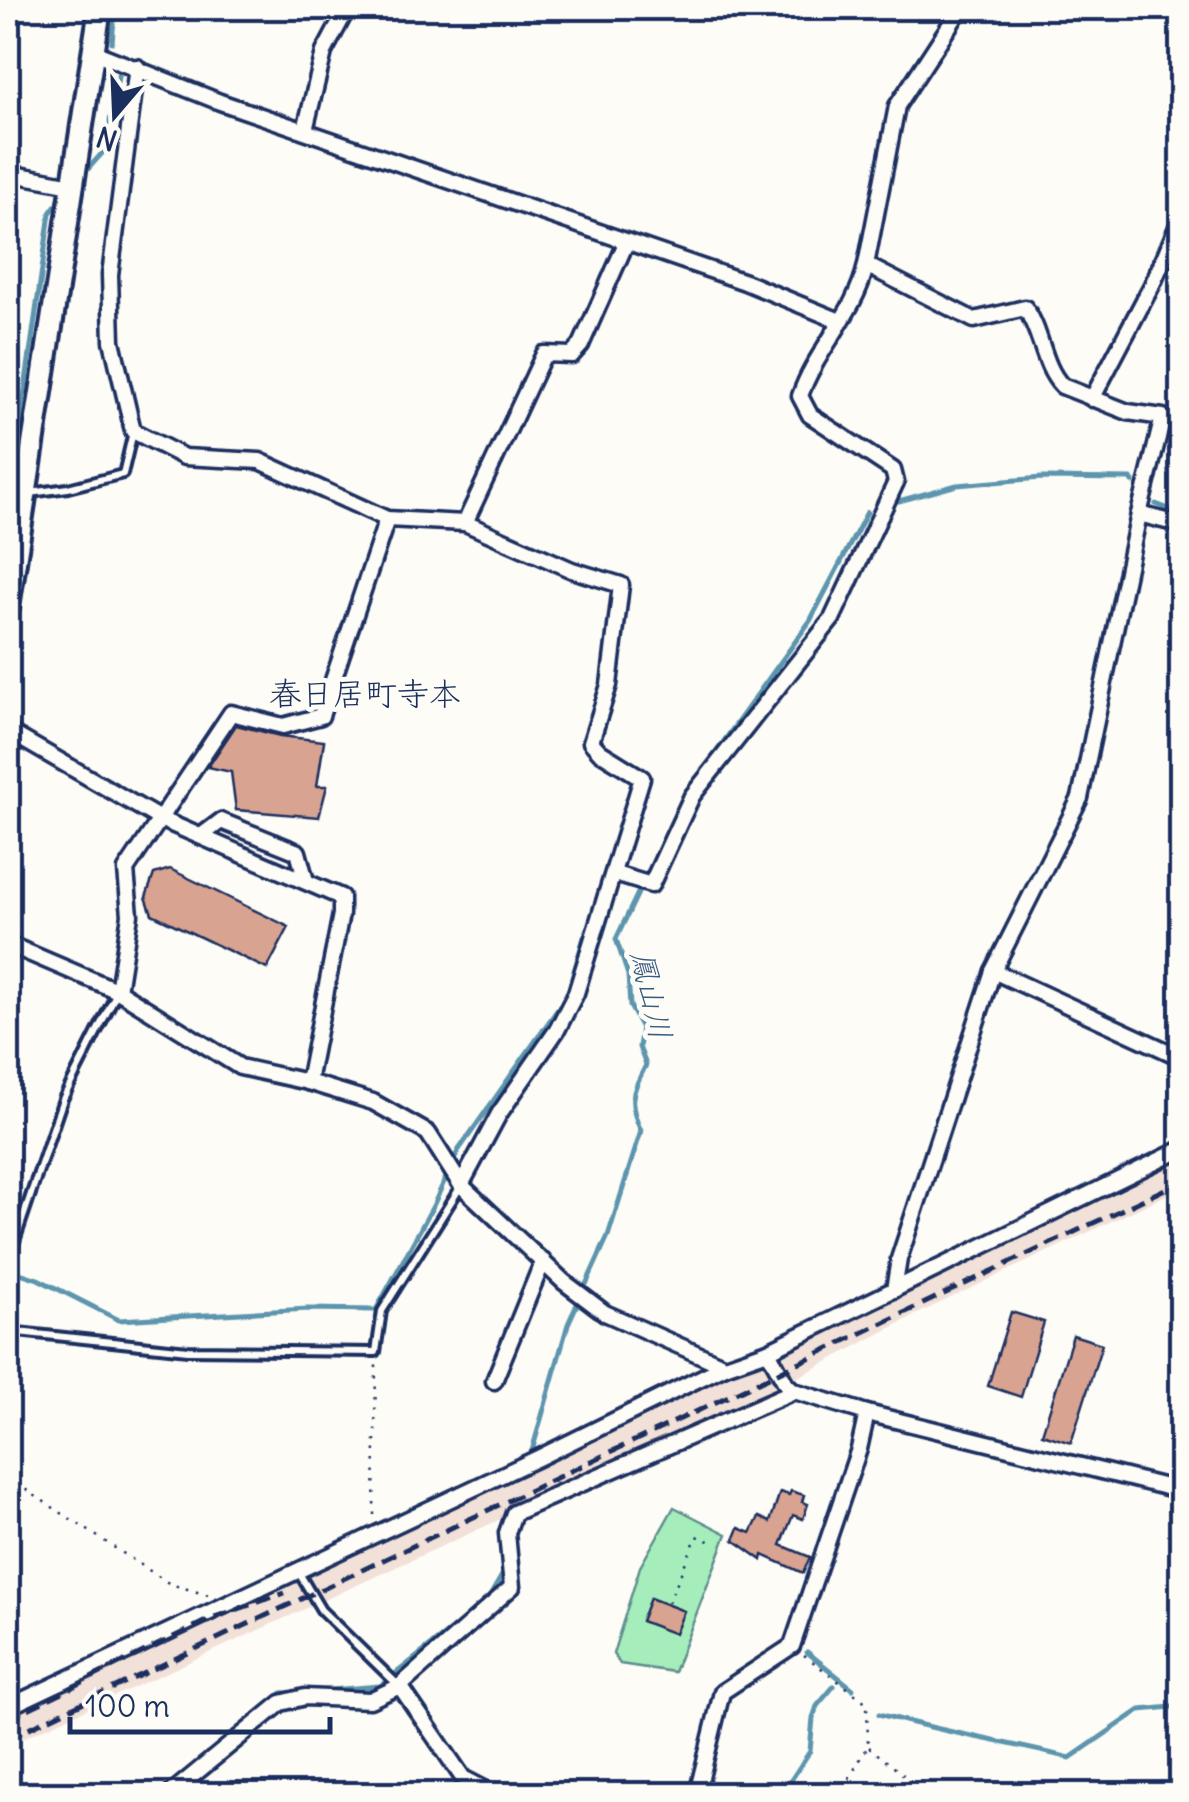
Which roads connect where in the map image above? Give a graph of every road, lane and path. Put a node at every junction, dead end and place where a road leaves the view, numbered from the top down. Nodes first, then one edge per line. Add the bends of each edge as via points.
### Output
1 (100, 8) edge
2 (352, 8) edge
3 (961, 8) edge
4 (91, 52) junction
5 (137, 67) junction
6 (305, 130) junction
7 (8, 174) edge
8 (72, 185) junction
9 (1182, 216) edge
10 (626, 243) junction
11 (866, 264) junction
12 (840, 321) junction
13 (1092, 398) junction
14 (1182, 413) edge
15 (1162, 416) junction
16 (134, 431) junction
17 (26, 493) junction
18 (1139, 514) junction
19 (387, 519) junction
20 (465, 523) junction
21 (1182, 525) edge
22 (13, 545) edge
23 (8, 608) edge
24 (8, 731) edge
25 (160, 819) junction
26 (201, 836) junction
27 (621, 875) junction
28 (306, 880) junction
29 (8, 944) edge
30 (993, 971) junction
31 (118, 991) junction
32 (1182, 1058) edge
33 (308, 1082) junction
34 (1182, 1149) edge
35 (461, 1185) junction
36 (543, 1261) junction
37 (8, 1262) edge
38 (894, 1290) junction
39 (8, 1331) edge
40 (768, 1351) junction
41 (376, 1352) junction
42 (725, 1366) junction
43 (494, 1381) dead end
44 (790, 1387) junction
45 (867, 1413) junction
46 (8, 1478) edge
47 (1182, 1491) edge
48 (374, 1534) junction
49 (715, 1543) dead end
50 (298, 1570) junction
51 (229, 1601) junction
52 (668, 1602) dead end
53 (792, 1646) junction
54 (400, 1686) junction
55 (8, 1707) edge
56 (868, 1746) junction
57 (170, 1794) edge
58 (494, 1794) edge
59 (697, 1794) edge
60 (840, 1794) edge
61 (928, 1794) edge

1 - 4 main road
2 - 6 street via 324,52
3 - 11 street via 897,106
4 - 5 street
4 - 8 main road
5 - 6 street
5 - 16 street via 110,275 112,341
6 - 10 street
7 - 8 street
8 - 17 main road
9 - 13 street
10 - 12 street
10 - 20 street via 580,345 572,355 544,354
11 - 12 street via 862,286
11 - 13 street via 974,320 1025,308 1054,378
12 - 27 street via 800,396 810,415 893,470 896,482 832,619 692,796 651,885
13 - 15 street
14 - 15 street
15 - 18 street
16 - 17 lane via 122,474
16 - 19 street via 184,457 260,461
17 - 22 main road
18 - 21 street
18 - 30 street via 1080,798
19 - 20 street
19 - 25 street via 321,716 284,726 231,713
20 - 27 street via 621,586 609,685 591,742 642,778
22 - 23 main road
24 - 25 street
25 - 26 street
25 - 31 street via 126,870 130,915
26 - 28 street
26 - 28 street via 221,821 298,852
27 - 35 street via 576,993
28 - 33 street via 341,897
29 - 31 street
30 - 32 street
30 - 38 street
31 - 33 street via 240,1067
31 - 37 lane via 63,1098
33 - 35 street via 373,1102 428,1133
34 - 38 street
35 - 36 street
35 - 41 lane via 382,1311
36 - 42 street via 604,1313
36 - 43 street
38 - 40 street
39 - 41 lane via 188,1350
40 - 42 street
40 - 44 street
41 - 48 path
42 - 48 street
44 - 45 street
44 - 54 street via 514,1513 507,1534 512,1587
45 - 47 street
45 - 53 street
46 - 51 path via 170,1584
48 - 50 street
49 - 52 path via 697,1536
50 - 51 street
50 - 54 lane via 316,1604
51 - 55 street
53 - 56 path via 867,1703
53 - 59 street via 722,1692
54 - 57 street via 370,1700 305,1697 280,1703
54 - 58 street via 464,1778
56 - 60 path
56 - 61 path

